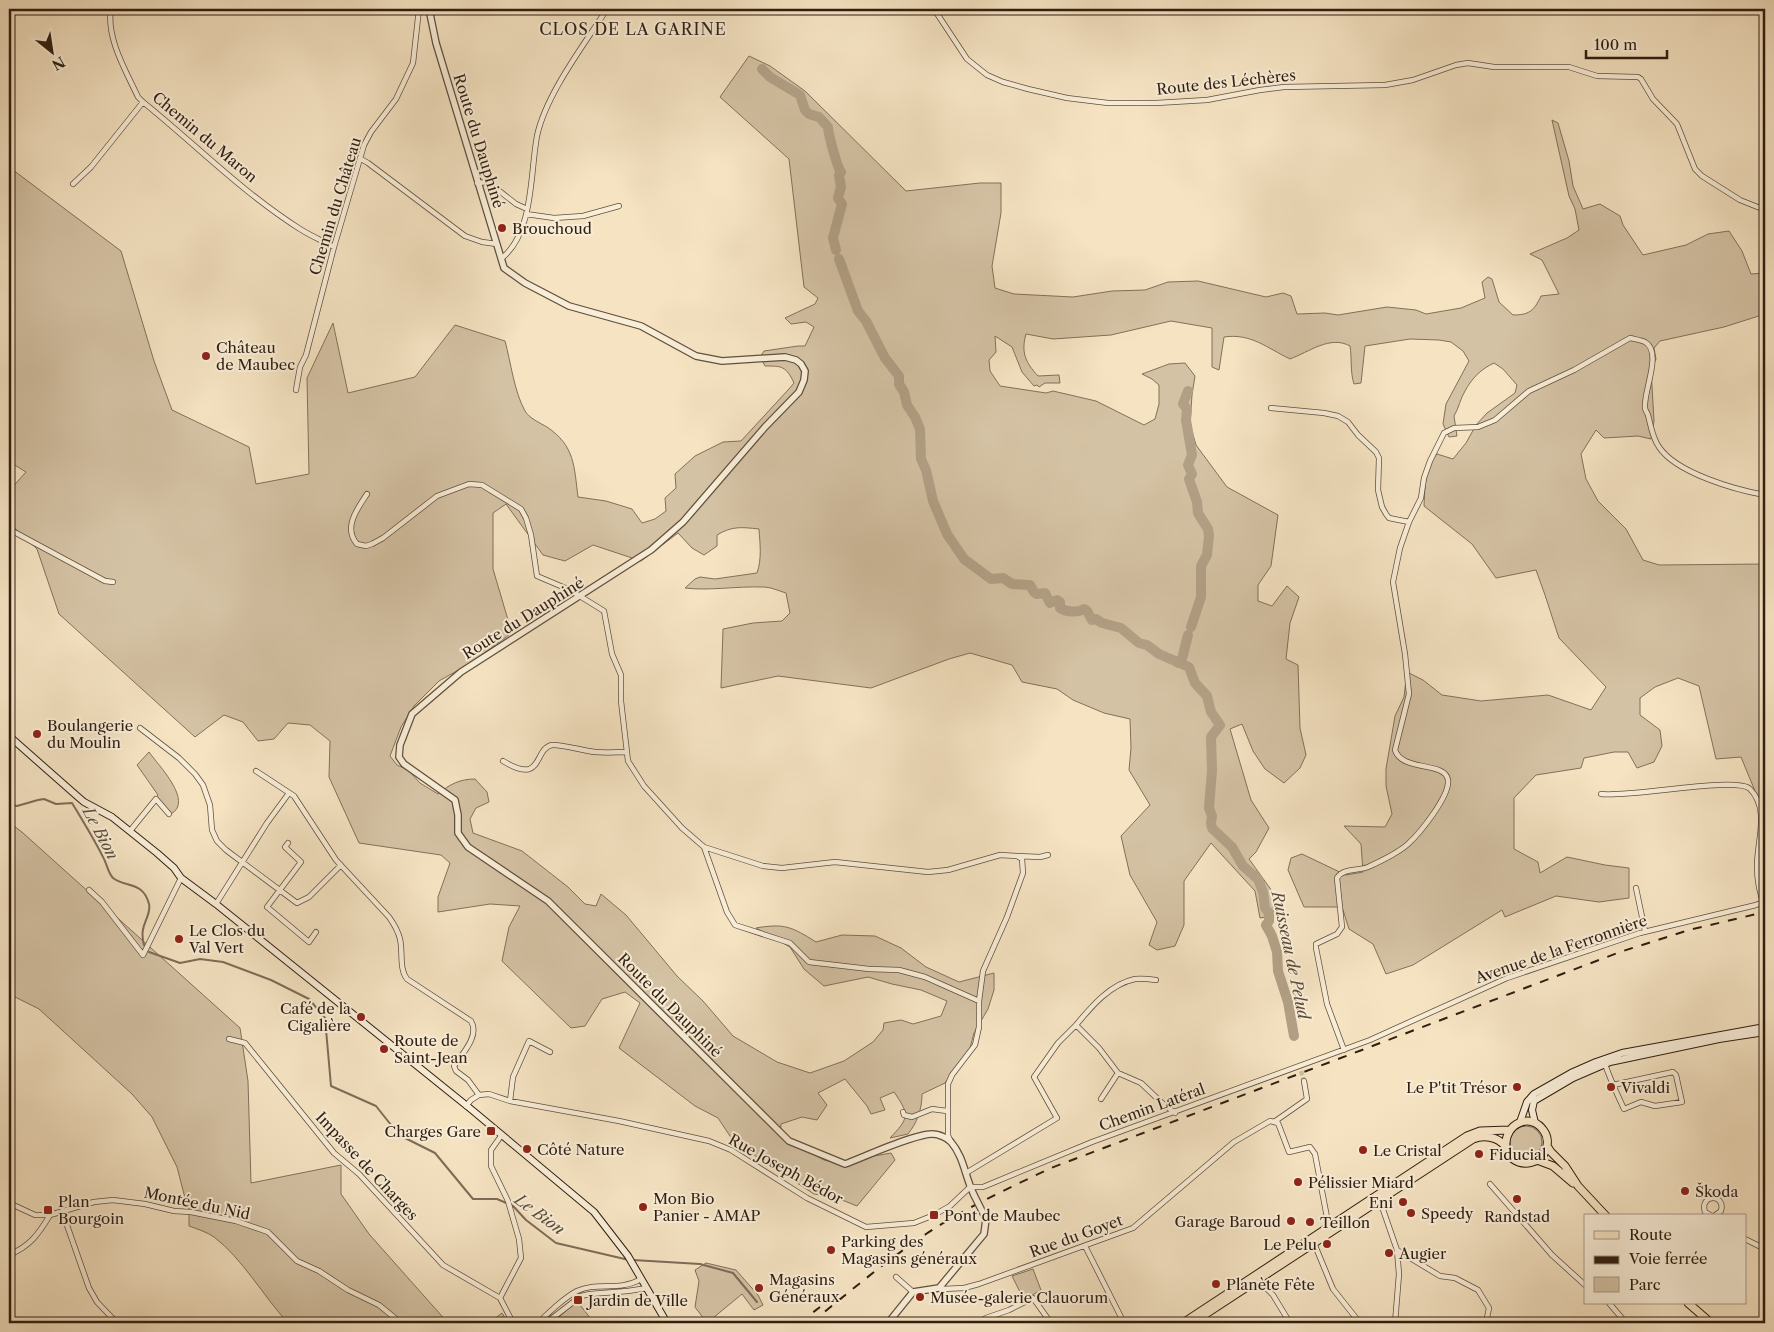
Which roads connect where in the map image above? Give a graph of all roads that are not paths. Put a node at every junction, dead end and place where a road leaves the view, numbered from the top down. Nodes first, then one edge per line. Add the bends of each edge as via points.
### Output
1 (112, 9) edge
2 (419, 9) edge
3 (428, 9) edge
4 (608, 9) edge
5 (934, 9) edge
6 (143, 102) junction
7 (361, 159) junction
8 (477, 183) junction
9 (74, 184) dead end
10 (619, 206) dead end
11 (1765, 210) edge
12 (527, 211) junction
13 (497, 244) junction
14 (334, 247) junction
15 (502, 258) junction
16 (296, 390) dead end
17 (1271, 408) dead end
18 (367, 494) dead end
19 (1765, 495) edge
20 (1409, 522) junction
21 (9, 528) edge
22 (113, 582) dead end
23 (581, 596) junction
24 (140, 728) dead end
25 (9, 736) edge
26 (626, 752) junction
27 (503, 761) dead end
28 (256, 771) dead end
29 (289, 793) junction
30 (1601, 794) dead end
31 (169, 814) dead end
32 (130, 831) junction
33 (288, 843) dead end
34 (704, 847) junction
35 (1048, 855) dead end
36 (1017, 856) junction
37 (242, 862) junction
38 (341, 866) junction
39 (182, 878) junction
40 (1636, 888) dead end
41 (90, 890) dead end
42 (279, 890) junction
43 (1764, 902) edge
44 (216, 904) junction
45 (1765, 907) edge
46 (1645, 931) junction
47 (316, 932) dead end
48 (1156, 980) dead end
49 (979, 1002) junction
50 (1076, 1025) junction
51 (1765, 1027) edge
52 (1765, 1032) edge
53 (229, 1039) dead end
54 (1344, 1050) junction
55 (550, 1052) dead end
56 (1605, 1064) junction
57 (1118, 1073) junction
58 (1304, 1081) tunnel mouth
59 (1613, 1085) junction
60 (479, 1095) junction
61 (1101, 1099) dead end
62 (510, 1101) junction
63 (466, 1106) junction
64 (947, 1111) junction
65 (903, 1112) dead end
66 (1175, 1113) junction
67 (1276, 1122) junction
68 (1520, 1122) junction
69 (1536, 1123) junction
70 (1509, 1130) junction
71 (501, 1136) junction
72 (950, 1140) junction
73 (1506, 1146) junction
74 (1547, 1146) junction
75 (1537, 1160) junction
76 (966, 1173) junction
77 (1490, 1184) dead end
78 (1578, 1186) junction
79 (970, 1187) junction
80 (1379, 1197) junction
81 (9, 1203) edge
82 (62, 1211) junction
83 (1604, 1214) edge
84 (50, 1215) junction
85 (1330, 1230) junction
86 (1746, 1240) edge
87 (1313, 1241) junction
88 (1084, 1246) junction
89 (1396, 1250) junction
90 (1765, 1250) edge
91 (9, 1255) edge
92 (896, 1277) dead end
93 (1256, 1278) junction
94 (641, 1279) junction
95 (1584, 1283) edge
96 (647, 1288) junction
97 (939, 1288) junction
98 (913, 1292) junction
99 (500, 1298) junction
100 (1610, 1304) edge
101 (1689, 1304) edge
102 (117, 1323) edge
103 (400, 1323) edge
104 (512, 1323) edge
105 (539, 1323) edge
106 (546, 1323) edge
107 (667, 1323) edge
108 (888, 1323) edge
109 (978, 1323) edge
110 (1051, 1323) edge
111 (1124, 1323) edge
112 (1182, 1323) edge
113 (1192, 1323) edge
114 (1290, 1323) edge
115 (1360, 1323) edge
116 (1395, 1323) edge
117 (1486, 1323) edge
118 (1626, 1323) edge
119 (1711, 1323) edge

1 - 6 street, Chemin du Maron via 112,32 118,51
2 - 7 street, Chemin du Château via 413,63 396,99 370,132
3 - 8 street, Route du Dauphiné
4 - 12 street via 550,98 538,135
5 - 11 street, Route des Léchères via 967,59 987,75 1028,89 1108,103 1207,100 1284,87 1384,85 1465,64 1569,67 1597,76 1638,77 1653,99 1677,124 1695,169 1740,200
6 - 9 street
6 - 14 street, Chemin du Maron via 284,219
7 - 13 street via 465,236
7 - 14 street, Chemin du Château
8 - 12 street via 488,182
8 - 13 street, Route du Dauphiné
10 - 12 street via 583,216 554,218
12 - 15 street via 518,236
13 - 15 street, Route du Dauphiné
14 - 16 street, Chemin du Château
15 - 23 street, Route du Dauphiné via 504,268 509,272 569,306 640,326 696,356 722,361 785,357 796,360 805,371 798,392 676,529 651,550
17 - 20 street via 1324,413 1348,422 1379,458 1378,490 1386,514 1389,518
18 - 23 street via 357,509 351,528 357,544 366,546 384,538 437,496 469,484 482,485 521,509 531,535 537,576
19 - 20 street via 1740,490 1679,466 1659,448 1645,408 1652,355 1646,342 1630,338 1529,391 1488,424 1478,428 1454,428 1444,433 1430,461 1421,498
20 - 54 street via 1393,582 1409,694 1394,750 1400,759 1443,772 1448,778 1431,818 1408,844 1367,868 1344,872 1337,878 1342,927 1337,934 1316,944 1316,948 1327,1004
21 - 22 street via 105,581
23 - 26 street via 604,612 612,654 621,675
23 - 72 street, Route du Dauphiné via 461,672 412,714 400,745 399,758 455,800 458,833 468,847 548,901 789,1141 845,1164 920,1135 934,1134
24 - 37 street via 195,774 210,805 212,830 217,841
25 - 32 main road via 84,802 112,816
26 - 27 street via 595,752 552,745 533,767 526,770 518,770
26 - 34 street via 644,786
28 - 29 street
29 - 37 street
29 - 38 street
30 - 43 street via 1636,794 1721,784 1748,787 1761,810 1757,867
31 - 32 street via 156,799
32 - 39 main road
33 - 42 street via 285,847 301,862
34 - 36 street via 763,866 782,868 835,862 928,872 948,870 1000,855
34 - 49 street via 727,912 735,925 790,943 809,962 898,970 925,977
35 - 36 street
36 - 49 street via 1022,860 1023,873 983,971
37 - 42 street
37 - 44 street
38 - 42 street via 297,903
38 - 60 street via 395,926 403,974 407,979 471,1021 475,1027 474,1035 454,1066
39 - 41 street via 142,955
39 - 44 main road
40 - 46 street
42 - 47 street via 266,906 309,942
43 - 45 street
43 - 46 street, Avenue de la Ferronnière
44 - 63 main road
46 - 54 street, Avenue de la Ferronnière via 1507,978
48 - 50 street via 1137,979 1122,983 1094,1003
49 - 64 street via 975,1045 948,1084
50 - 57 street
50 - 76 street via 1034,1077 1057,1118
51 - 68 main road via 1602,1059 1534,1094 1527,1102
52 - 56 main road
53 - 99 street, Impasse de Charges via 245,1043 334,1154 359,1174 442,1265
54 - 66 street, Chemin Latéral
55 - 62 street via 529,1041 513,1077
56 - 59 street
56 - 69 main road via 1537,1098 1532,1110
57 - 61 street
57 - 66 street via 1141,1083
58 - 67 street, Rue du Goyet via 1307,1099
59 - 59 street via 1624,1109 1641,1102 1655,1106 1682,1102 1673,1072
60 - 62 street, Rue Joseph Bédor via 489,1094
60 - 63 street
62 - 79 street, Rue Joseph Bédor via 606,1118 710,1142 731,1150 807,1198 866,1227 914,1223 950,1206
63 - 71 main road
64 - 65 street via 932,1109 912,1117
64 - 72 street
66 - 79 street, Chemin Latéral via 1092,1142 983,1187
67 - 85 street via 1289,1152 1310,1147 1316,1154
67 - 88 street, Rue du Goyet via 1270,1121 1234,1142 1132,1228
68 - 69 main road
68 - 70 main road
69 - 74 main road via 1544,1130
70 - 73 main road
70 - 80 main road via 1474,1132
71 - 94 main road via 594,1212 628,1256
71 - 99 street via 493,1146 491,1166 508,1201 521,1258
72 - 76 street
73 - 75 main road via 1511,1157 1520,1163
73 - 80 main road via 1489,1137 1473,1139
74 - 75 main road
74 - 78 main road
75 - 78 main road via 1553,1166
76 - 79 street
77 - 95 street via 1552,1255
78 - 83 main road
79 - 97 street, bridge via 986,1219 984,1234
80 - 85 main road
80 - 89 street
81 - 84 street via 35,1215
82 - 84 street, Montée du Nid
82 - 102 street via 89,1288 96,1302
82 - 103 street, Montée du Nid via 113,1200 236,1221 268,1232 297,1261 374,1303
84 - 91 street via 34,1239
85 - 87 main road
86 - 90 street
87 - 93 main road
87 - 115 street via 1333,1289
88 - 97 street, Rue du Goyet via 979,1284
88 - 111 street
89 - 116 street via 1399,1274
89 - 117 street via 1440,1276 1455,1278 1478,1290 1489,1308
92 - 98 street
93 - 112 main road
93 - 113 main road
93 - 114 street via 1273,1296
94 - 96 main road
94 - 105 street via 623,1286 579,1290
96 - 106 street via 580,1296
96 - 107 main road
97 - 98 street
98 - 108 street
99 - 104 street
100 - 118 street
101 - 119 main road
109 - 110 street via 1033,1298

